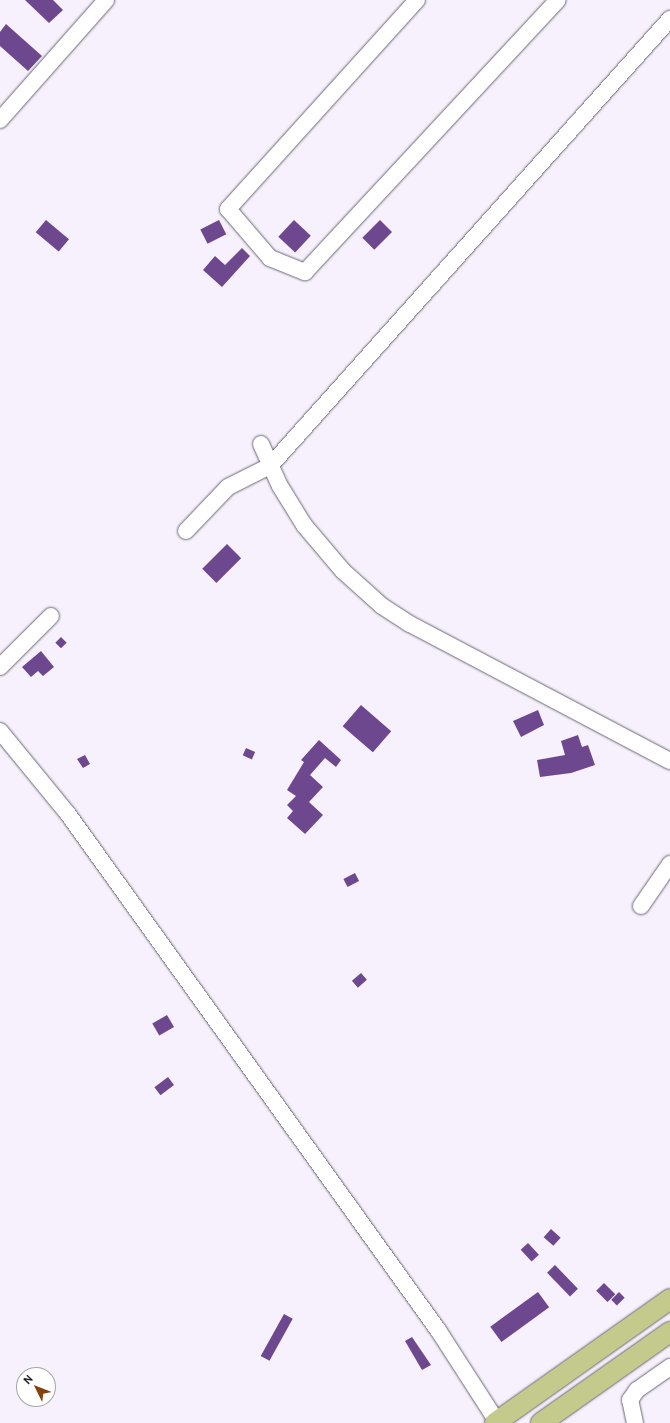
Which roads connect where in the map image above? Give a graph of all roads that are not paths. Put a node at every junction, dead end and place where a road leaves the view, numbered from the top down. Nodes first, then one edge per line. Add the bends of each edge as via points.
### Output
1 (106, 0) edge
2 (418, 0) edge
3 (558, 0) edge
4 (670, 19) edge
5 (0, 120) edge
6 (261, 444) dead end
7 (270, 466) junction
8 (186, 531) dead end
9 (51, 616) dead end
10 (0, 667) edge
11 (0, 730) edge
12 (670, 761) edge
13 (670, 864) edge
14 (641, 906) dead end
15 (670, 1299) edge
16 (670, 1332) edge
17 (670, 1367) edge
18 (497, 1423) edge
19 (541, 1423) edge
20 (635, 1423) edge

1 - 5 street
2 - 3 street via 228,209 270,258 306,272
4 - 7 street
6 - 7 street
7 - 8 street via 228,487
7 - 12 street via 321,548 382,606 410,624
9 - 10 street
11 - 18 street via 68,814 438,1330
13 - 14 street
15 - 18 main road
16 - 19 main road
17 - 20 street via 637,1390 630,1400

